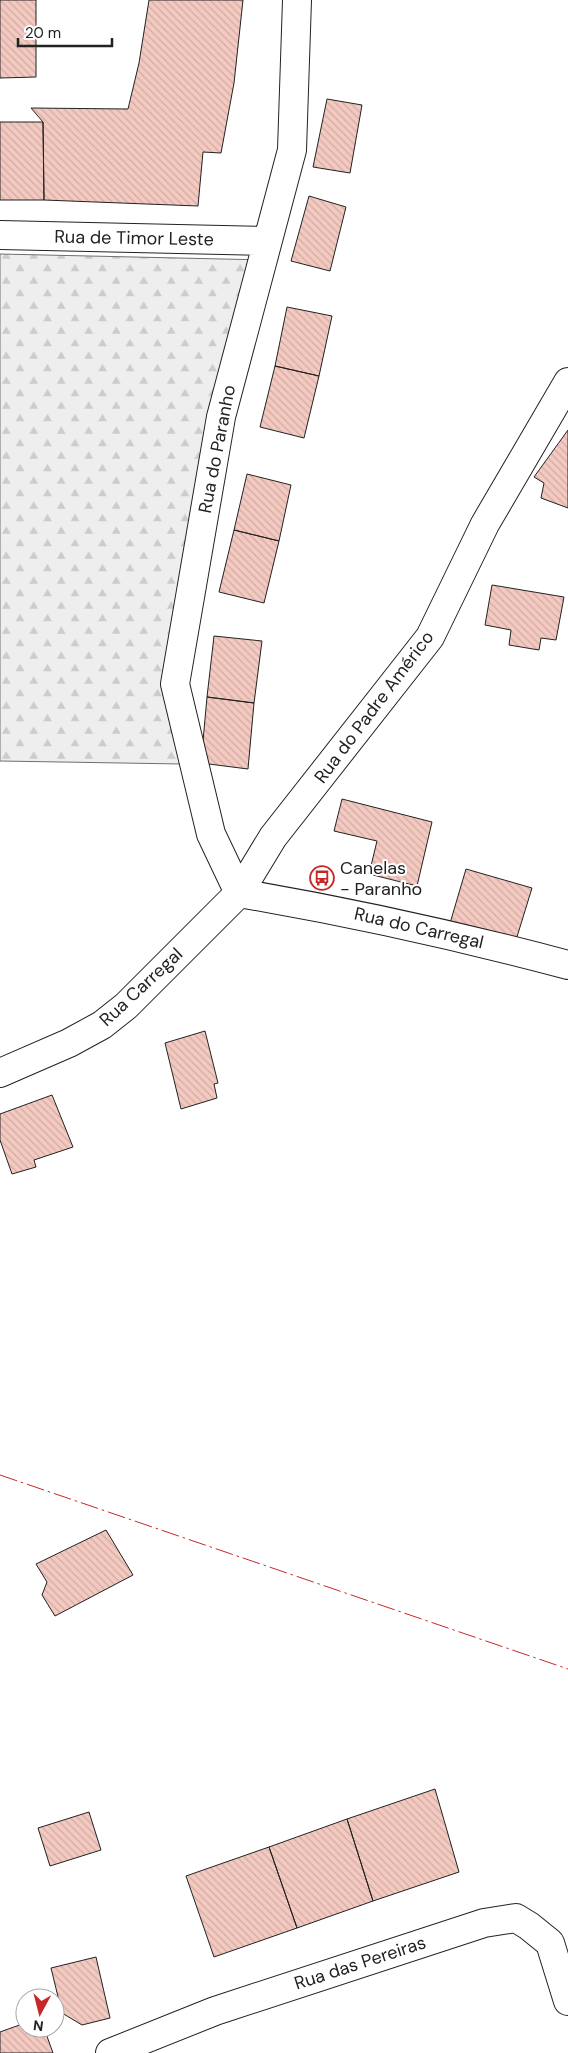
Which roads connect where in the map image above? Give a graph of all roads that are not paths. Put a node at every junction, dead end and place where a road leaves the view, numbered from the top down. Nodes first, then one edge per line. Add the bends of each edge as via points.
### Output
1 (298, 0) edge
2 (0, 235) edge
3 (267, 241) junction
4 (568, 382) edge
5 (239, 892) junction
6 (568, 965) edge
7 (0, 1073) edge
8 (568, 2001) edge
9 (110, 2053) edge

1 - 3 street, Rua do Paranho via 292,150
2 - 3 street, Rua de Timor Leste
3 - 5 street, Rua do Paranho via 221,417 175,684 211,834
4 - 5 street, Rua do Padre Américo via 486,524 430,637 273,837
5 - 6 street, Rua do Carregal via 334,909
5 - 7 street, Rua Carregal via 102,1026
8 - 9 street, Rua das Pereiras via 550,1943 516,1918 503,1919 215,2011

